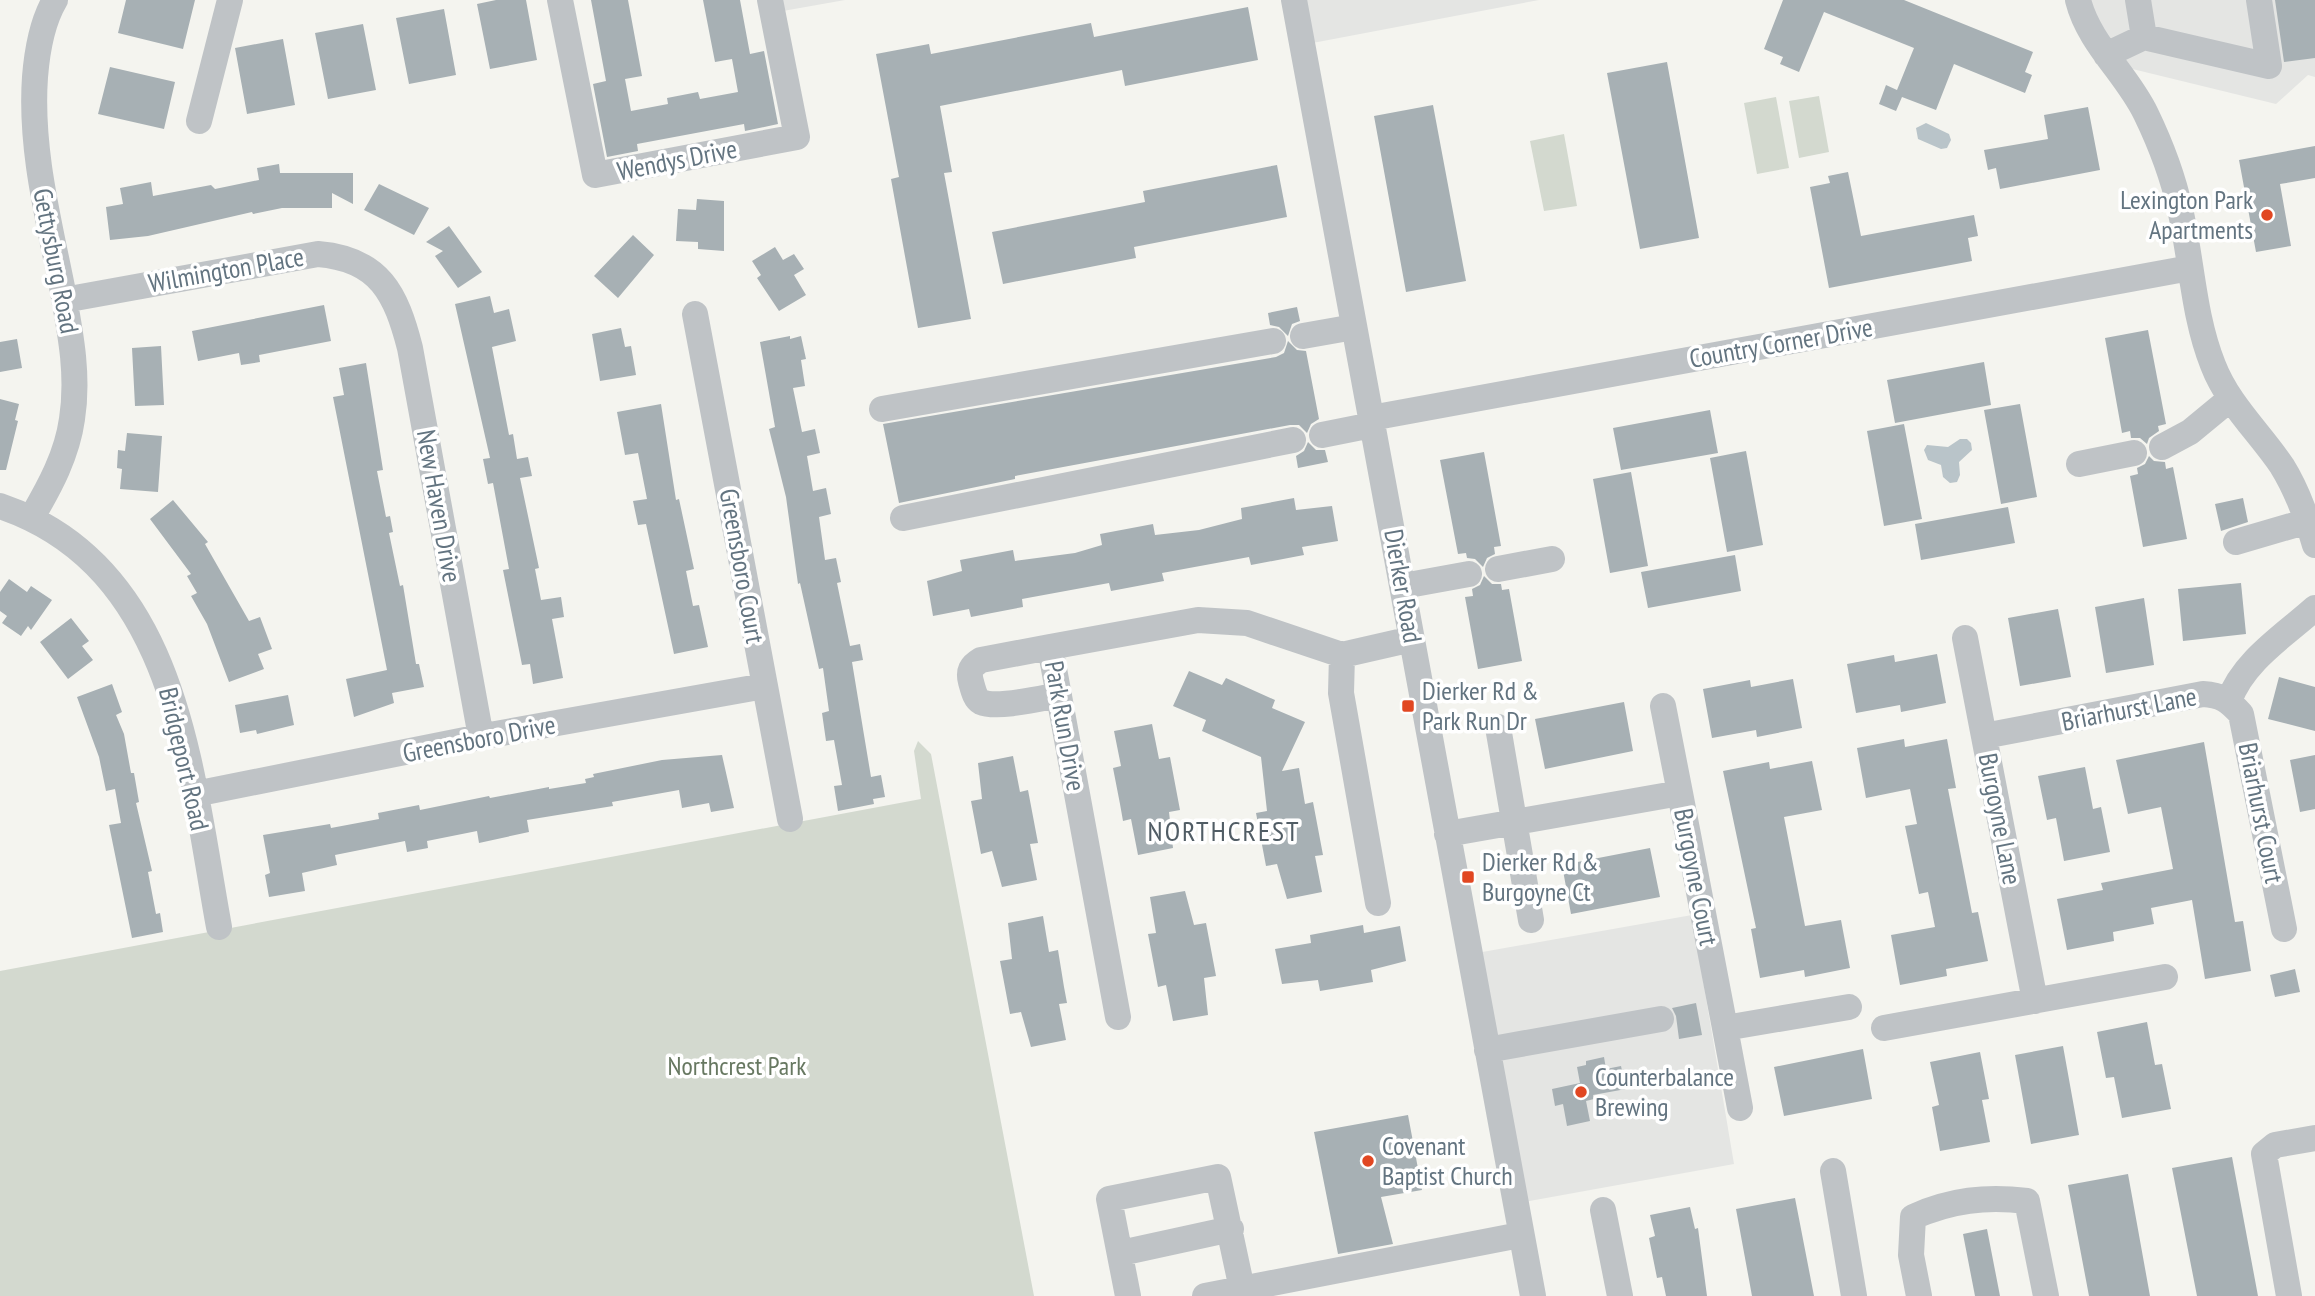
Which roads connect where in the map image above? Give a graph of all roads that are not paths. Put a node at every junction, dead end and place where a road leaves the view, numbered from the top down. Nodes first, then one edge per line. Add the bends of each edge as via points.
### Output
1 (55, 0) edge
2 (230, 0) edge
3 (560, 0) edge
4 (770, 0) edge
5 (1294, 0) edge
6 (2077, 0) edge
7 (2138, 0) edge
8 (2259, 0) edge
9 (2144, 37) junction
10 (2106, 55) junction
11 (199, 121) dead end
12 (2190, 268) junction
13 (382, 281) joint
14 (64, 300) junction
15 (695, 314) dead end
16 (1354, 327) junction
17 (1303, 336) dead end
18 (1273, 341) dead end
19 (2230, 399) junction
20 (882, 409) dead end
21 (1372, 421) junction
22 (1322, 435) dead end
23 (1293, 440) dead end
24 (2162, 447) dead end
25 (2134, 453) dead end
26 (2079, 464) dead end
27 (0, 506) edge
28 (32, 517) junction
29 (903, 518) dead end
30 (2311, 533) edge
31 (2236, 541) dead end
32 (1552, 559) dead end
33 (1498, 569) dead end
34 (1469, 574) dead end
35 (1403, 586) junction
36 (2315, 608) edge
37 (1965, 638) dead end
38 (1412, 639) junction
39 (1050, 648) junction
40 (1342, 654) junction
41 (764, 686) junction
42 (1059, 695) junction
43 (2230, 701) junction
44 (1663, 706) dead end
45 (1498, 727) dead end
46 (1984, 736) junction
47 (481, 737) junction
48 (1680, 793) junction
49 (195, 794) junction
50 (790, 819) dead end
51 (1514, 822) junction
52 (1447, 834) junction
53 (1378, 903) dead end
54 (1531, 920) dead end
55 (219, 927) dead end
56 (2284, 929) dead end
57 (2165, 977) dead end
58 (2035, 1000) junction
59 (1849, 1007) dead end
60 (1118, 1017) dead end
61 (1661, 1019) dead end
62 (1725, 1028) junction
63 (1884, 1028) dead end
64 (1487, 1049) junction
65 (1740, 1108) dead end
66 (2315, 1138) edge
67 (1833, 1171) dead end
68 (1603, 1210) dead end
69 (1231, 1229) junction
70 (1520, 1235) junction
71 (1121, 1253) junction
72 (1242, 1289) junction
73 (1128, 1296) edge
74 (1205, 1296) edge
75 (1533, 1296) edge
76 (1620, 1296) edge
77 (1854, 1296) edge
78 (1919, 1296) edge
79 (2046, 1296) edge
80 (2289, 1296) edge

1 - 14 street, Gettysburg Road via 36,57 33,104 39,169
2 - 11 street
3 - 4 street, Wendys Drive via 595,176 797,137
5 - 16 street, Dierker Road
6 - 10 street
7 - 9 street
8 - 9 street via 2269,66
9 - 10 street
10 - 12 street via 2146,113 2171,175
12 - 19 street via 2201,328
12 - 21 street, Country Corner Drive
13 - 14 street, Wilmington Place via 358,264 318,254
13 - 47 street, New Haven Drive via 394,298 410,348
14 - 28 street, Gettysburg Road via 75,373 72,420 59,466
15 - 41 street, Greensboro Court
16 - 17 street
16 - 21 street, Dierker Road
18 - 20 street
19 - 24 street via 2190,432
19 - 30 street via 2284,469
21 - 22 street, Country Corner Drive
21 - 35 street, Dierker Road
23 - 29 street
25 - 26 street
27 - 28 street, Bridgeport Road
28 - 49 street, Bridgeport Road via 95,566 129,604 151,641 182,728
30 - 31 street
32 - 33 street
34 - 35 street
35 - 38 street, Dierker Road
36 - 43 street, Briarhurst Lane via 2246,670
37 - 46 street, Burgoyne Lane
38 - 40 street
38 - 52 street, Dierker Road
39 - 40 street, Park Run Drive via 1198,620 1247,623
39 - 42 street, Park Run Drive
39 - 42 street via 981,660 972,665 969,674 982,702
40 - 53 street via 1341,693
41 - 47 street, Greensboro Drive
41 - 50 street, Greensboro Court
42 - 60 street, Park Run Drive
43 - 46 street, Briarhurst Lane via 2203,694
43 - 56 street, Briarhurst Court via 2241,714
44 - 48 street
45 - 51 street
46 - 58 street, Burgoyne Lane
47 - 49 street, Greensboro Drive
48 - 51 street, Burgoyne Court
48 - 62 street, Burgoyne Court
49 - 55 street, Bridgeport Road
51 - 52 street, Burgoyne Court
51 - 54 street
52 - 64 street, Dierker Road
57 - 58 street
58 - 63 street
59 - 62 street
61 - 64 street
62 - 65 street, Burgoyne Court
64 - 70 street, Dierker Road
66 - 80 street via 2275,1144 2264,1154
67 - 77 street
68 - 76 street
69 - 71 street
69 - 71 street via 1219,1177 1109,1199
69 - 72 street
70 - 72 street
70 - 75 street, Dierker Road
71 - 73 street
72 - 74 street
78 - 79 street via 1910,1255 1913,1217 1941,1204 1994,1197 2027,1201

